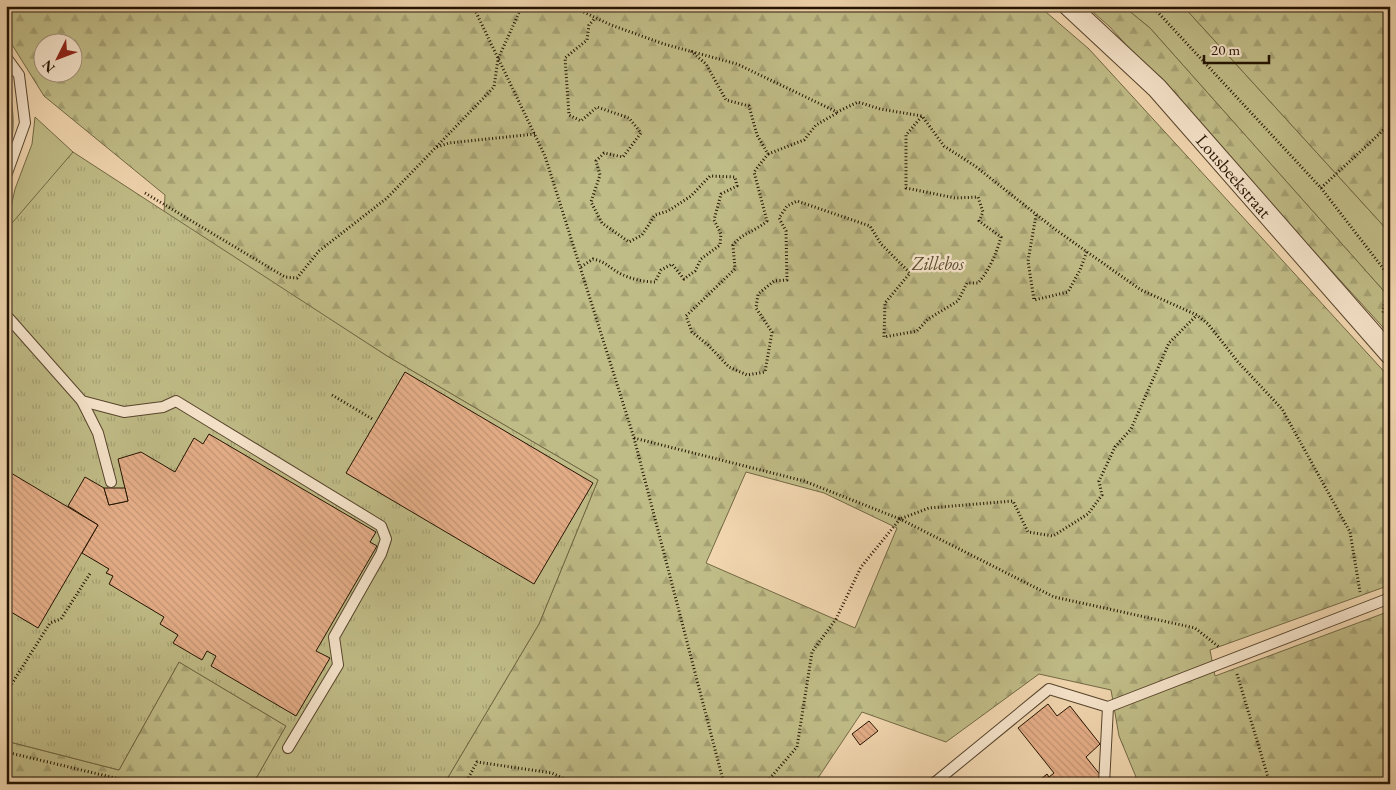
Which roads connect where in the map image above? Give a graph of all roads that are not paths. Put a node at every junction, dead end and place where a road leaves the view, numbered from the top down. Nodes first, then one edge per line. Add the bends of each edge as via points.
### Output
1 (1070, 6) edge
2 (6, 57) edge
3 (6, 176) edge
4 (6, 316) edge
5 (1390, 354) edge
6 (82, 401) junction
7 (111, 482) dead end
8 (1390, 598) edge
9 (1108, 707) junction
10 (288, 748) dead end
11 (933, 784) edge
12 (1104, 784) edge

1 - 5 street, Lousbeekstraat via 1157,88
2 - 3 lane via 19,75 25,123
4 - 6 lane
6 - 7 lane via 98,433
6 - 10 lane via 124,412 163,407 176,401 381,526 386,539 381,554 334,637 338,665
8 - 9 lane
9 - 11 lane via 1049,689
9 - 12 lane

